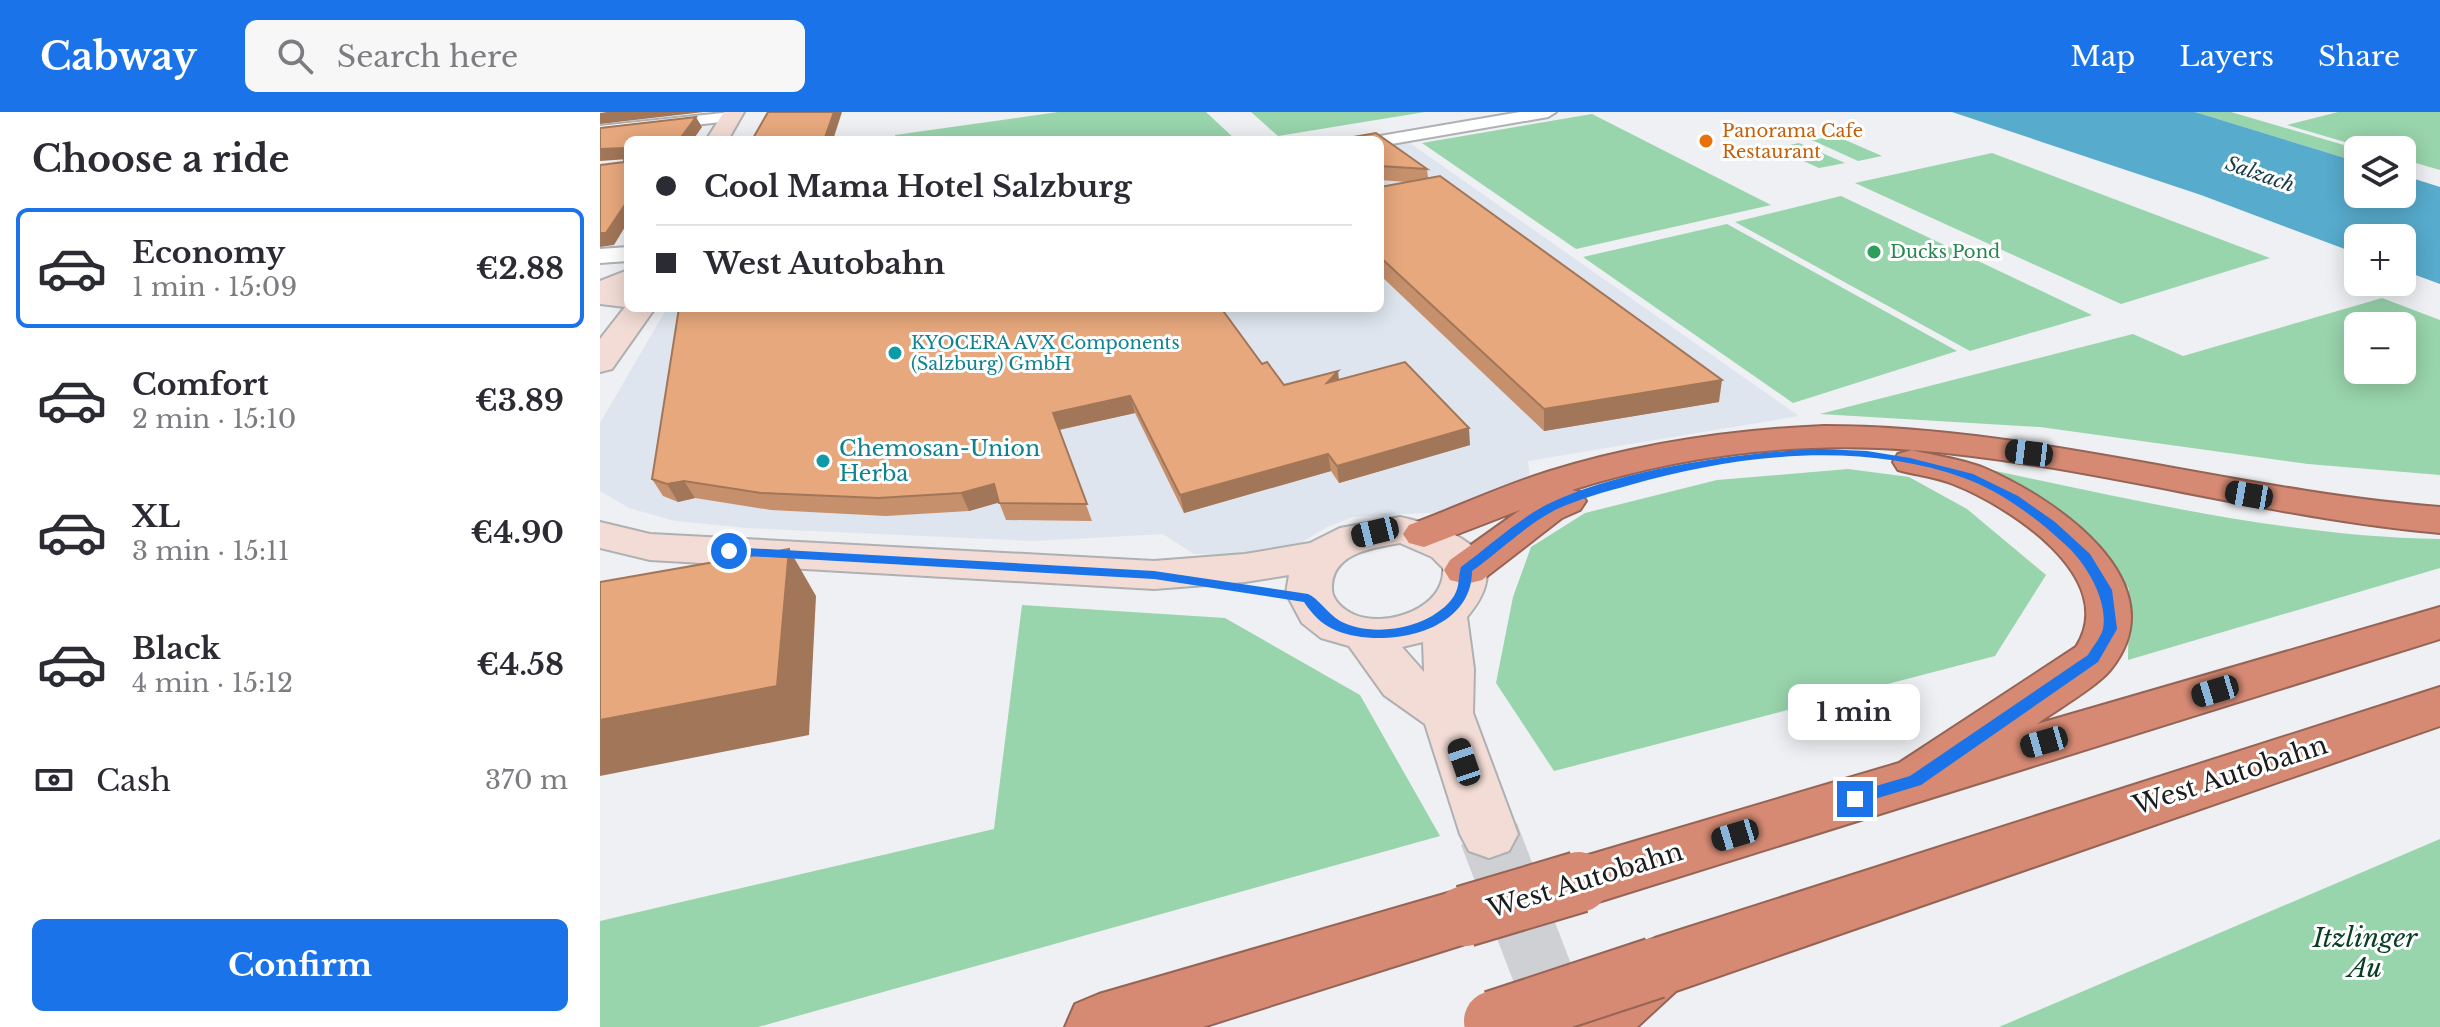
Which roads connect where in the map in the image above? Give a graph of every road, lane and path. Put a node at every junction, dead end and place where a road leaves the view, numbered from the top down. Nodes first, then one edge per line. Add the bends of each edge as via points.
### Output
1 (1548, 112) edge
2 (733, 114) edge
3 (600, 131) edge
4 (719, 136) edge
5 (1384, 140) edge
6 (624, 254) edge
7 (600, 256) edge
8 (637, 312) edge
9 (600, 362) edge
10 (2440, 520) edge
11 (1424, 534) junction
12 (600, 535) edge
13 (1324, 555) junction
14 (1466, 570) junction
15 (1154, 575) junction
16 (1308, 598) junction
17 (1444, 614) junction
18 (2440, 623) edge
19 (1365, 633) junction
20 (2440, 706) edge
21 (1447, 713) junction
22 (1915, 781) junction
23 (1489, 834) tunnel mouth
24 (1655, 968) junction
25 (1484, 1024) edge
26 (1099, 1027) edge
27 (1588, 1027) edge

1 - 5 street
2 - 3 street
2 - 4 street
6 - 7 street
8 - 9 street
10 - 11 highway via 2339,510 2029,453 1913,439 1795,438 1633,460 1558,482
11 - 13 street via 1375,532 1351,538
11 - 14 street via 1451,549
12 - 15 street via 650,547
13 - 15 street
13 - 16 street via 1307,580
14 - 17 street via 1462,593
14 - 22 highway via 1548,509 1577,496 1701,465 1770,454 1837,453 1910,461 1968,476 2014,499 2085,557 2105,590 2110,629 2093,659
15 - 16 street
16 - 19 street via 1319,614 1339,627
17 - 19 street via 1421,627
17 - 21 street
18 - 22 highway, West Autobahn
19 - 21 street via 1402,682
20 - 24 highway, West Autobahn
21 - 23 street
22 - 26 highway, West Autobahn, bridge
24 - 25 highway, West Autobahn, bridge
24 - 27 highway

